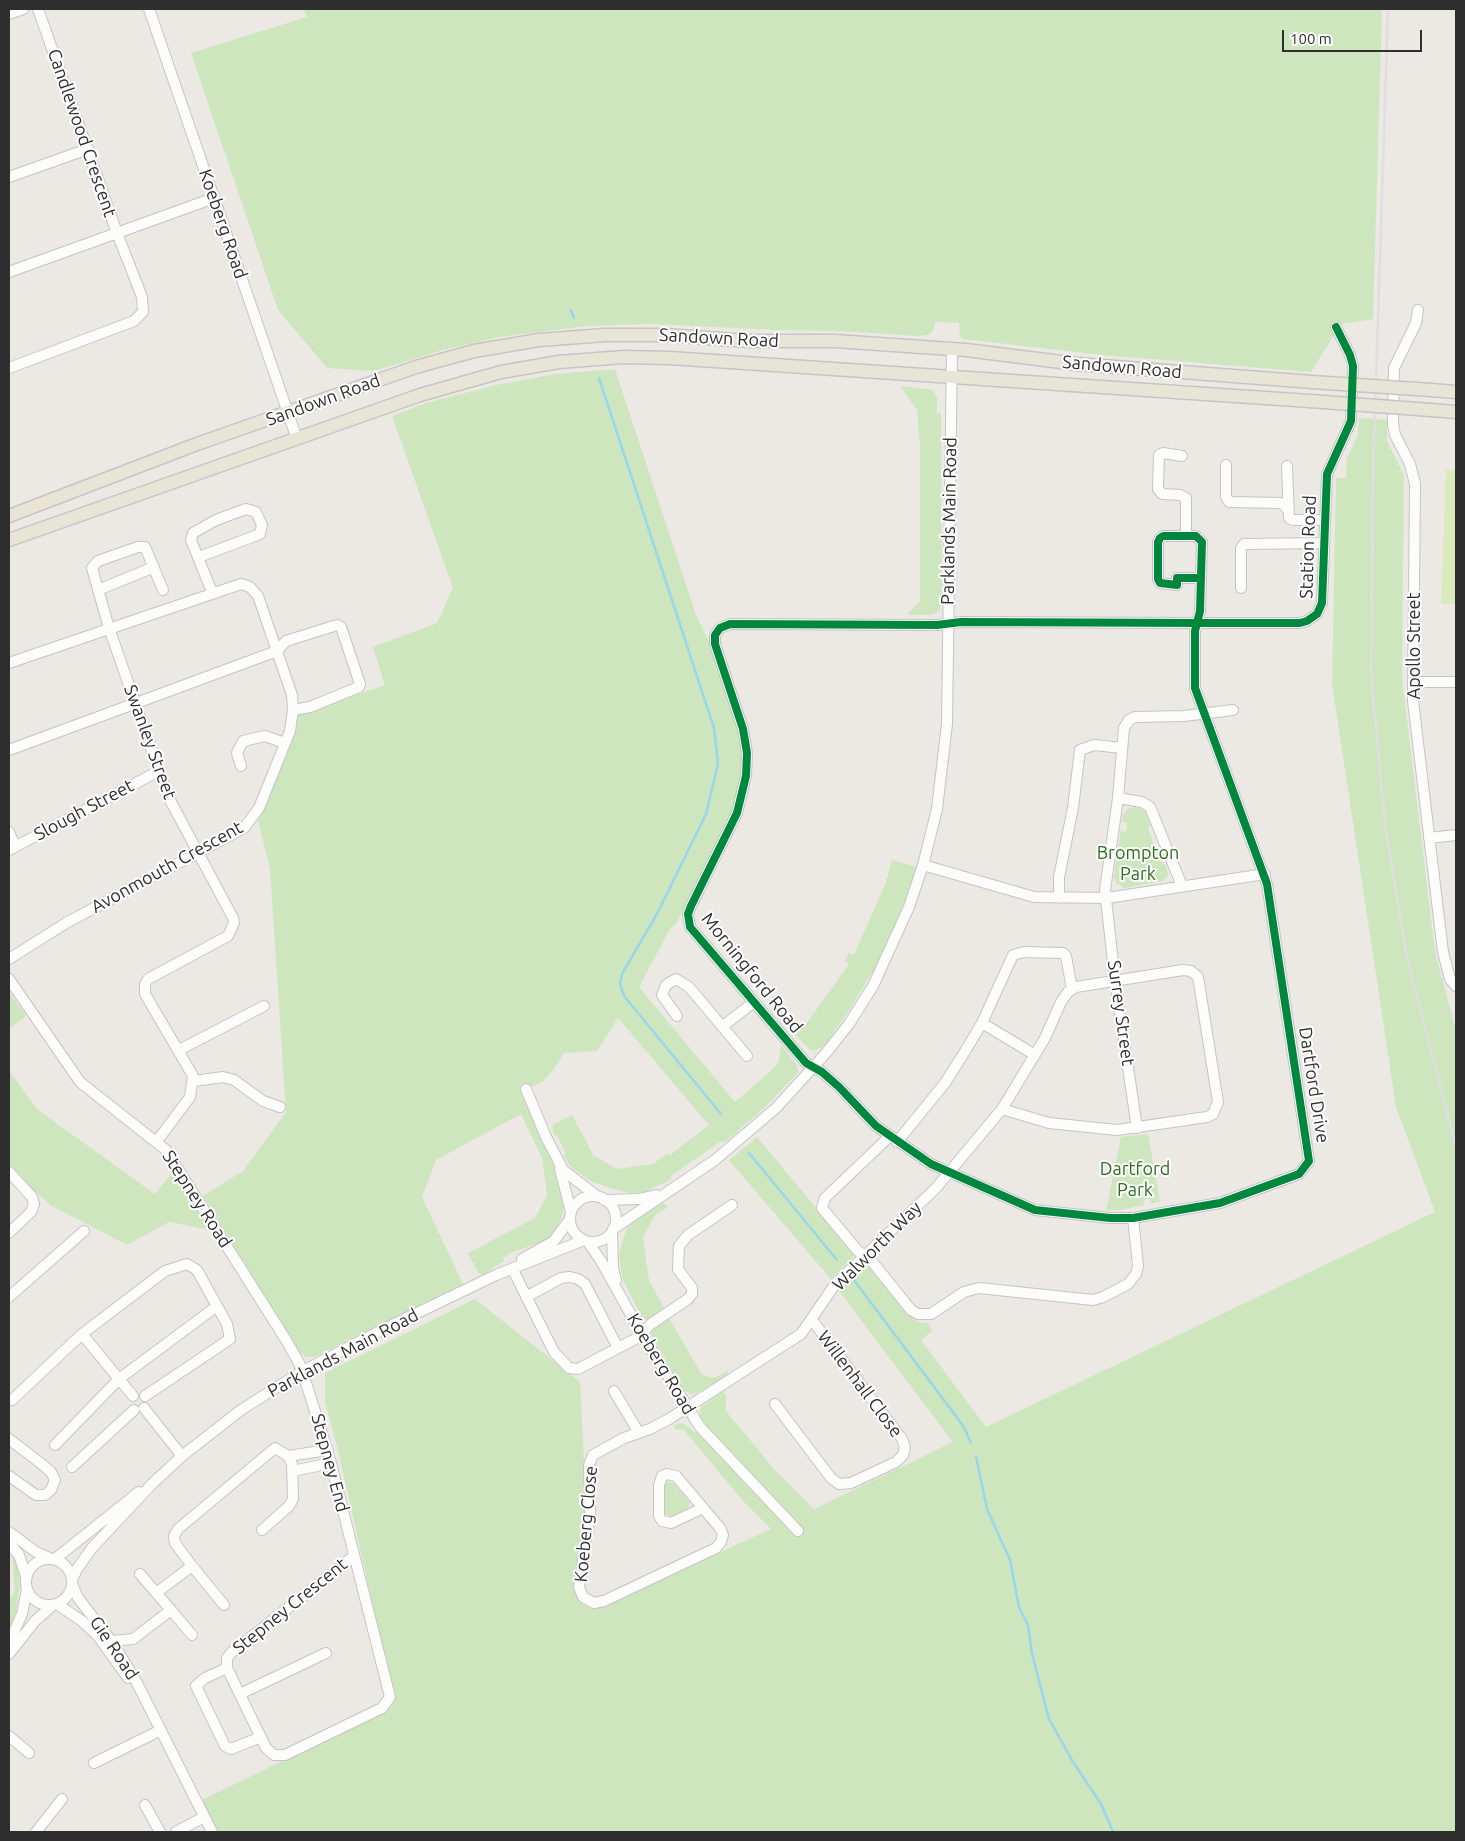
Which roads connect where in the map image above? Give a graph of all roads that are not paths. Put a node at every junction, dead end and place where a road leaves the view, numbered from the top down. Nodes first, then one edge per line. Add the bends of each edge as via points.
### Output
1 (22, 9) edge
2 (38, 9) edge
3 (149, 9) edge
4 (9, 14) edge
5 (88, 149) junction
6 (9, 177) edge
7 (214, 198) junction
8 (117, 233) junction
9 (9, 272) edge
10 (1418, 310) dead end
11 (1336, 327) dead end
12 (952, 349) junction
13 (9, 368) edge
14 (951, 376) junction
15 (1456, 392) edge
16 (288, 411) junction
17 (1456, 412) edge
18 (297, 439) junction
19 (1182, 456) dead end
20 (1226, 465) dead end
21 (1288, 466) dead end
22 (1287, 509) junction
23 (9, 516) edge
24 (1324, 520) junction
25 (1186, 536) junction
26 (9, 540) edge
27 (1324, 543) junction
28 (199, 557) junction
29 (154, 567) junction
30 (1200, 578) junction
31 (1241, 588) dead end
32 (98, 590) junction
33 (163, 590) dead end
34 (212, 592) junction
35 (947, 624) junction
36 (1197, 624) junction
37 (109, 628) junction
38 (277, 652) junction
39 (9, 662) edge
40 (1413, 682) junction
41 (1456, 682) edge
42 (135, 703) junction
43 (293, 710) junction
44 (1233, 710) dead end
45 (1203, 714) junction
46 (286, 744) junction
47 (1122, 748) junction
48 (9, 750) edge
49 (241, 766) dead end
50 (159, 770) junction
51 (1118, 798) junction
52 (9, 832) edge
53 (1456, 835) edge
54 (1429, 838) junction
55 (12, 848) edge
56 (199, 853) junction
57 (923, 865) junction
58 (1265, 874) junction
59 (1182, 886) junction
60 (1058, 898) junction
61 (1106, 898) junction
62 (9, 960) edge
63 (9, 979) edge
64 (1115, 980) junction
65 (1456, 986) edge
66 (1072, 989) junction
67 (754, 1002) junction
68 (264, 1006) dead end
69 (676, 1016) dead end
70 (982, 1023) junction
71 (722, 1026) junction
72 (179, 1050) junction
73 (1035, 1055) junction
74 (747, 1056) dead end
75 (813, 1067) junction
76 (194, 1082) junction
77 (526, 1089) dead end
78 (280, 1107) dead end
79 (1002, 1109) junction
80 (1137, 1128) junction
81 (893, 1139) junction
82 (157, 1141) junction
83 (553, 1152) junction
84 (9, 1172) edge
85 (949, 1172) junction
86 (690, 1177) junction
87 (601, 1199) junction
88 (732, 1205) dead end
89 (571, 1215) junction
90 (1133, 1218) junction
91 (84, 1231) dead end
92 (612, 1231) junction
93 (9, 1233) edge
94 (586, 1241) junction
95 (864, 1255) junction
96 (512, 1270) junction
97 (496, 1276) junction
98 (9, 1297) edge
99 (526, 1297) junction
100 (624, 1300) junction
101 (217, 1306) junction
102 (812, 1320) junction
103 (642, 1333) junction
104 (82, 1334) junction
105 (618, 1348) junction
106 (301, 1372) junction
107 (118, 1379) junction
108 (614, 1391) dead end
109 (133, 1396) junction
110 (145, 1396) junction
111 (12, 1400) dead end
112 (775, 1404) dead end
113 (139, 1409) junction
114 (687, 1409) junction
115 (639, 1433) junction
116 (9, 1439) edge
117 (55, 1445) dead end
118 (328, 1450) junction
119 (182, 1456) junction
120 (288, 1456) junction
121 (331, 1463) junction
122 (72, 1467) dead end
123 (294, 1471) junction
124 (9, 1476) edge
125 (152, 1484) junction
126 (703, 1508) junction
127 (262, 1530) dead end
128 (798, 1531) dead end
129 (9, 1532) edge
130 (9, 1543) edge
131 (354, 1556) junction
132 (52, 1559) junction
133 (192, 1566) junction
134 (140, 1574) dead end
135 (26, 1576) junction
136 (72, 1582) junction
137 (27, 1589) junction
138 (156, 1593) junction
139 (55, 1605) junction
140 (224, 1605) dead end
141 (171, 1610) junction
142 (192, 1635) dead end
143 (133, 1639) junction
144 (112, 1641) junction
145 (9, 1643) edge
146 (326, 1653) dead end
147 (9, 1654) edge
148 (124, 1660) junction
149 (227, 1668) junction
150 (240, 1694) junction
151 (153, 1714) junction
152 (161, 1730) junction
153 (9, 1736) edge
154 (261, 1737) junction
155 (29, 1753) dead end
156 (94, 1763) dead end
157 (62, 1799) dead end
158 (145, 1805) dead end
159 (204, 1817) junction
160 (180, 1830) edge
161 (36, 1832) edge
162 (160, 1832) edge
163 (212, 1832) edge

1 - 4 street
2 - 5 street, Candlewood Crescent
3 - 7 street, Koeberg Road
5 - 6 street
5 - 8 street, Candlewood Crescent
7 - 8 street
7 - 16 street, Koeberg Road
8 - 9 street, Candlewood Crescent
8 - 13 street via 142,297 143,312 126,325
10 - 40 street, Apollo Street via 1416,323 1394,368 1393,424 1410,464 1414,484
11 - 24 street, Station Road via 1353,366 1351,421 1327,474
12 - 14 street, Parklands Main Road
12 - 15 main road, Sandown Road, bridge via 1077,364
12 - 16 main road, Sandown Road via 665,335 539,340 474,351 416,367
14 - 17 main road, Sandown Road, bridge
14 - 18 main road, Sandown Road via 670,358 582,360 528,367 472,380
14 - 35 street, Parklands Main Road
16 - 18 street, Koeberg Road
16 - 23 main road, Sandown Road
18 - 26 main road, Sandown Road
19 - 25 street via 1159,455 1158,489 1162,494 1186,498
20 - 22 street via 1226,498 1229,502 1282,504
21 - 22 street
22 - 24 street via 1293,520
24 - 27 street, Station Road
25 - 30 street, Dartford Drive via 1198,537 1202,542
25 - 30 street via 1164,536 1158,540 1158,579 1164,585 1177,585 1177,578
27 - 31 street via 1244,544 1241,548
27 - 36 street, Station Road via 1322,603 1312,618 1300,623
28 - 28 street via 192,540 195,530 246,509 256,512 262,525 260,534
28 - 34 street
29 - 32 street
29 - 32 street, Swanley Street via 148,550 142,547 98,561 92,568
29 - 33 street
30 - 36 street, Dartford Drive
32 - 37 street, Swanley Street
34 - 37 street, Avonmouth Crescent
34 - 38 street, Avonmouth Crescent via 238,583 248,585 258,596
35 - 36 street, Station Road
35 - 57 street, Parklands Main Road via 947,724 937,809
35 - 67 street, Morningford Road via 730,624 720,628 715,635 715,644 743,729 746,776 737,814 687,920
36 - 45 street, Dartford Drive via 1194,631 1194,677
37 - 39 street, Avonmouth Crescent
37 - 42 street, Swanley Street
38 - 42 street
38 - 43 street, Avonmouth Crescent via 292,695
38 - 43 street via 286,641 337,624 341,627 360,684 359,688 310,707
40 - 41 street
40 - 54 street, Apollo Street
42 - 48 street
42 - 50 street, Swanley Street
43 - 46 street, Avonmouth Crescent
44 - 45 street, Surrey Street
45 - 47 street, Surrey Street via 1132,718 1125,725
45 - 58 street, Dartford Drive
46 - 49 street via 265,736 243,741 237,753
46 - 56 street, Avonmouth Crescent via 253,817 244,828
47 - 51 street, Surrey Street
47 - 60 street via 1094,746 1080,750
50 - 55 street, Slough Street
50 - 56 street, Swanley Street
51 - 59 street via 1142,802 1150,807
51 - 61 street, Surrey Street
52 - 55 street
53 - 54 street
54 - 65 street, Apollo Street via 1443,952 1450,979
56 - 62 street, Avonmouth Crescent via 66,923
56 - 72 street, Swanley Street via 234,923 228,936 146,981 145,994
57 - 60 street via 1034,898
57 - 75 street, Parklands Main Road via 909,907 873,986 849,1024
58 - 59 street
58 - 90 street, Dartford Drive via 1308,1165 1300,1174 1220,1203
59 - 61 street
60 - 61 street
61 - 64 street, Surrey Street
63 - 82 street, Stepney Road via 80,1082
64 - 66 street
64 - 80 street, Surrey Street
64 - 80 street via 1183,970 1196,974 1200,980 1218,1102 1216,1111 1210,1116
66 - 70 street via 1063,953 1018,953 1013,955 1004,972
66 - 73 street, Walworth Way via 1063,998
67 - 71 street
67 - 75 street, Morningford Road
68 - 72 street
69 - 71 street via 662,995 666,985 676,979 689,986
70 - 73 street
70 - 81 street via 945,1083
71 - 74 street
72 - 76 street via 192,1070
73 - 79 street, Walworth Way
75 - 81 street, Dartford Drive via 839,1087 865,1116
75 - 86 street, Parklands Main Road via 776,1108
76 - 78 street via 223,1077 234,1080 263,1101
76 - 82 street via 190,1097
77 - 83 street
79 - 80 street via 1050,1123 1118,1130
79 - 85 street, Walworth Way
81 - 85 street, Dartford Drive
81 - 95 street via 822,1202 823,1211
82 - 106 street, Stepney Road via 178,1167 258,1293 299,1363
83 - 87 street via 563,1170
83 - 89 street via 564,1179
84 - 93 street via 32,1197 34,1204 31,1212
85 - 90 street, Dartford Drive via 1035,1210
85 - 95 street, Walworth Way
86 - 87 street, Parklands Main Road via 654,1196
86 - 92 street, Parklands Main Road
87 - 89 street via 582,1200
87 - 92 street via 614,1212
88 - 103 street via 688,1235 679,1246 678,1268 692,1288 692,1294
89 - 94 street via 574,1232
89 - 97 street, Parklands Main Road via 554,1241
90 - 95 street via 1136,1274 1125,1287 1096,1299 979,1288 964,1292 936,1312 923,1315 911,1310
91 - 98 street
92 - 94 street via 598,1241
92 - 100 street, Koeberg Road via 613,1268
94 - 96 street, Parklands Main Road
94 - 100 street, Koeberg Road
95 - 102 street, Walworth Way via 836,1283
96 - 97 street, Parklands Main Road
96 - 99 street
97 - 106 street, Parklands Main Road via 384,1328
99 - 105 street via 561,1278 578,1279 584,1284
99 - 105 street via 554,1352 569,1368 578,1370
100 - 103 street, Koeberg Road
101 - 104 street via 197,1270 187,1264 165,1271
101 - 107 street
101 - 110 street via 227,1324 230,1339
102 - 112 street, Willenhall Close via 902,1439 903,1455 896,1462 851,1483 839,1484
102 - 114 street, Walworth Way via 801,1334 777,1352
103 - 105 street
103 - 114 street, Koeberg Road
104 - 107 street
104 - 111 street
106 - 118 street, Stepney End
106 - 119 street, Parklands Main Road via 241,1410
107 - 109 street
107 - 117 street
108 - 115 street
109 - 110 street
109 - 113 street via 130,1403
110 - 113 street via 147,1402
113 - 119 street
113 - 122 street
114 - 115 street, Koeberg Close
114 - 128 street, Koeberg Road
115 - 126 street, Koeberg Close via 600,1450 590,1461 590,1512 579,1587 583,1597 594,1603 604,1601 716,1548 721,1542 722,1531
116 - 124 street via 51,1472 55,1480 45,1495 36,1495
118 - 120 street
118 - 121 street, Stepney End
119 - 125 street, Parklands Main Road
120 - 123 street
120 - 133 street via 275,1448 268,1451 178,1529 175,1543
121 - 123 street
121 - 131 street, Stepney End
123 - 127 street via 293,1499
125 - 132 street, Parklands Main Road
125 - 136 street, Parklands Main Road via 92,1548
126 - 126 street, Koeberg Close via 676,1476 667,1474 660,1479 659,1516 662,1521 671,1523
129 - 132 street via 36,1552
130 - 135 street via 19,1555
131 - 149 street, Stepney Crescent via 230,1654
131 - 154 street, Stepney Crescent via 389,1691 387,1704 284,1755 271,1754
132 - 135 street via 37,1562
132 - 136 street via 68,1568
133 - 138 street
133 - 140 street
134 - 138 street
135 - 137 street
136 - 139 street via 68,1596
136 - 144 street, Gie Road via 78,1598
137 - 139 street via 35,1601
137 - 145 street via 20,1618
138 - 141 street
139 - 147 street via 35,1621
139 - 151 street, Gie Road via 82,1621 98,1636
141 - 142 street
141 - 143 street
143 - 144 street
143 - 148 street
144 - 148 street, Gie Road
146 - 150 street
148 - 151 street, Gie Road
149 - 150 street, Stepney Crescent
149 - 154 street via 196,1686 225,1746 232,1749
150 - 154 street, Stepney Crescent
151 - 152 street, Gie Road
152 - 156 street
152 - 159 street, Gie Road
153 - 155 street
157 - 161 street
158 - 162 street
159 - 160 street
159 - 163 street, Gie Road

